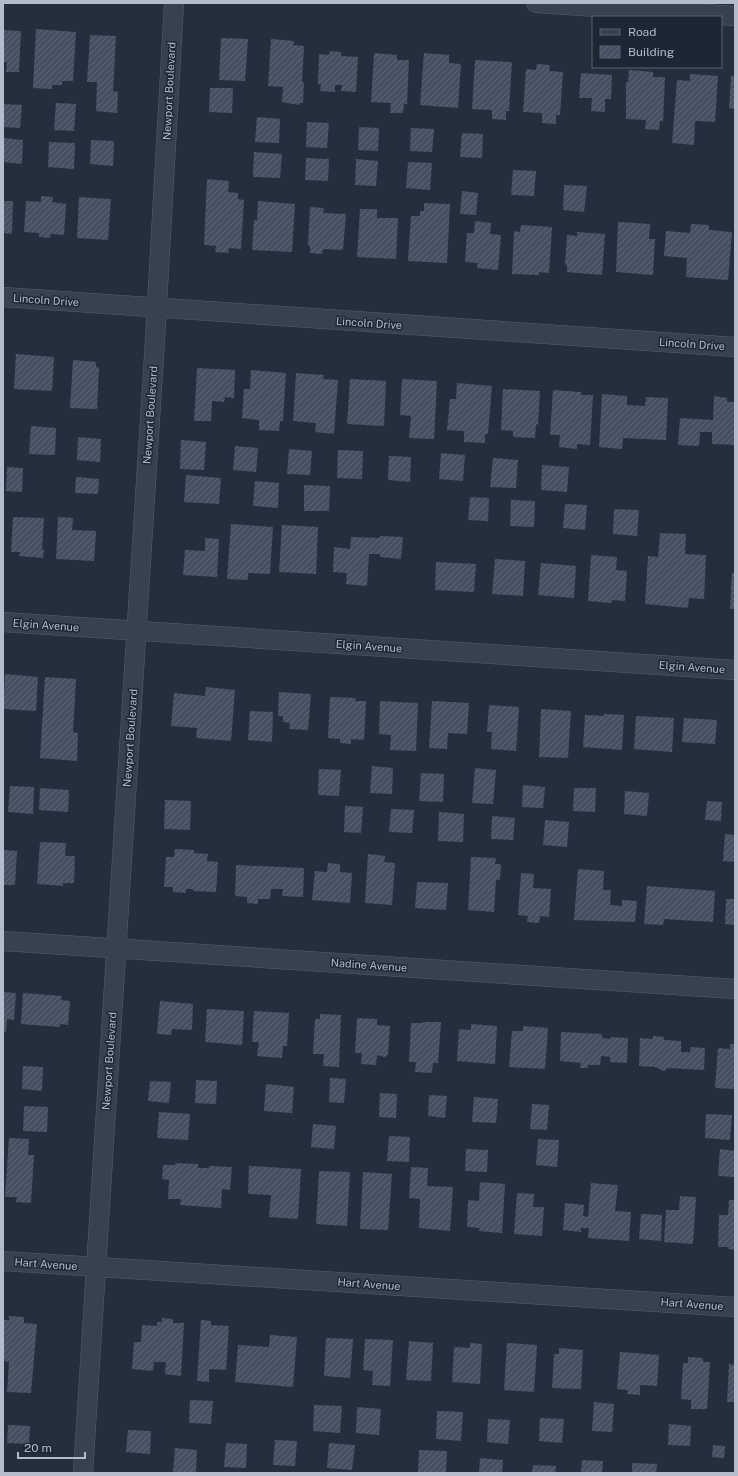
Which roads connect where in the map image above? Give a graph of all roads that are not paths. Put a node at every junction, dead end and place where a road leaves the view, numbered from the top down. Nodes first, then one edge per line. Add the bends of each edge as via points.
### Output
1 (174, 3) edge
2 (536, 3) edge
3 (735, 16) edge
4 (3, 297) edge
5 (156, 308) junction
6 (735, 347) edge
7 (3, 622) edge
8 (136, 630) junction
9 (735, 670) edge
10 (3, 941) edge
11 (116, 949) junction
12 (735, 988) edge
13 (3, 1261) edge
14 (95, 1267) junction
15 (735, 1307) edge
16 (83, 1473) edge

1 - 5 street, Newport Boulevard
2 - 3 street
4 - 5 street, Lincoln Drive
5 - 6 street, Lincoln Drive
5 - 8 street, Newport Boulevard
7 - 8 street, Elgin Avenue
8 - 9 street, Elgin Avenue
8 - 11 street, Newport Boulevard
10 - 11 street, Nadine Avenue
11 - 12 street, Nadine Avenue
11 - 14 street, Newport Boulevard
13 - 14 street, Hart Avenue
14 - 15 street, Hart Avenue
14 - 16 street, Newport Boulevard

